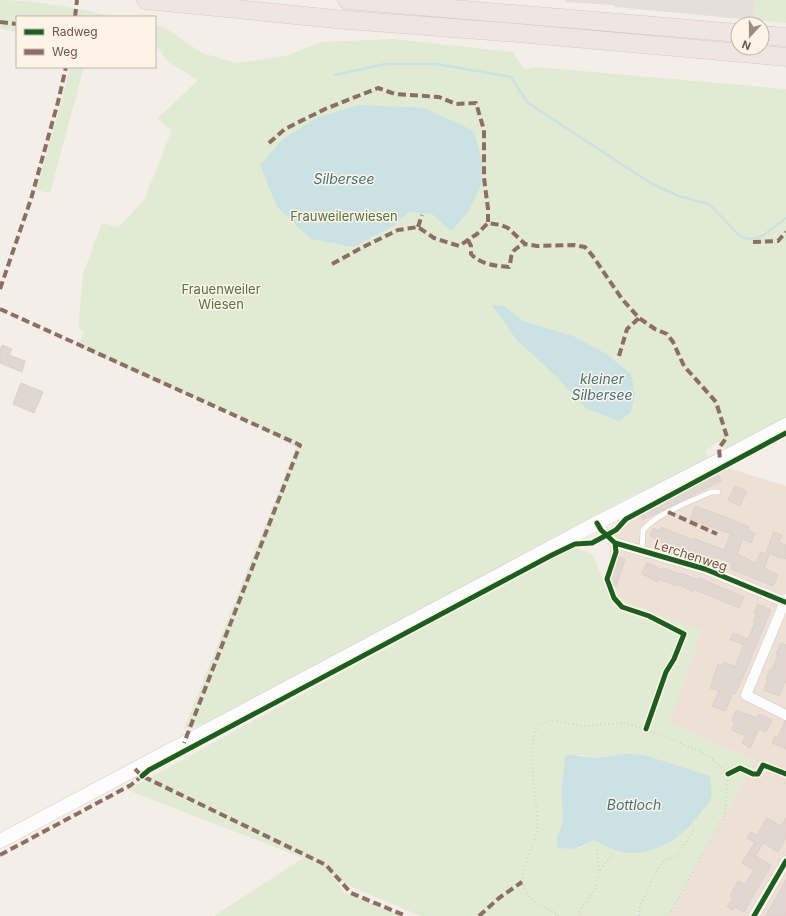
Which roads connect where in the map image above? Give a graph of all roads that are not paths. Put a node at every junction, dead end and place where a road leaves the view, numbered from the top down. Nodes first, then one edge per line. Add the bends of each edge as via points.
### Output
1 (146, 0) edge
2 (347, 0) edge
3 (730, 31) edge
4 (770, 36) edge
5 (786, 37) edge
6 (786, 56) edge
7 (786, 425) edge
8 (718, 492) dead end
9 (597, 523) junction
10 (642, 551) junction
11 (785, 600) edge
12 (786, 715) edge
13 (0, 841) edge
14 (786, 861) edge
15 (754, 916) edge

1 - 6 highway via 335,19
2 - 3 highway
4 - 5 highway
7 - 9 main road
8 - 10 lane via 711,492 649,523 643,530
9 - 10 street, Lerchenweg via 615,543
9 - 13 main road
10 - 11 street, Lerchenweg via 705,569
11 - 12 street via 746,695
14 - 15 street

